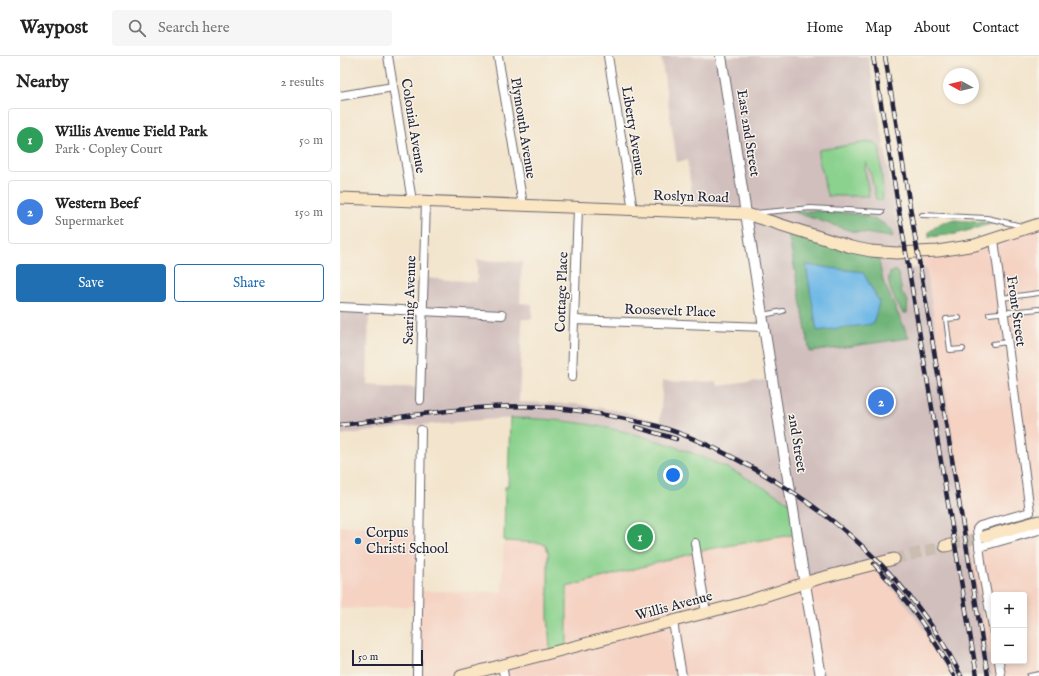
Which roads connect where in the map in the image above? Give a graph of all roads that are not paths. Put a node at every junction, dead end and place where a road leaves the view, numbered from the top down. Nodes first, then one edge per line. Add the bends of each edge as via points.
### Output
1 (388, 56) edge
2 (498, 56) edge
3 (608, 56) edge
4 (722, 56) edge
5 (393, 87) junction
6 (340, 96) edge
7 (340, 198) edge
8 (412, 201) junction
9 (426, 201) junction
10 (523, 205) junction
11 (578, 208) junction
12 (633, 210) junction
13 (882, 212) dead end
14 (747, 214) junction
15 (922, 215) dead end
16 (1037, 226) edge
17 (994, 240) junction
18 (1039, 293) edge
19 (1001, 298) junction
20 (340, 307) edge
21 (1039, 309) edge
22 (423, 311) junction
23 (783, 311) dead end
24 (1003, 312) junction
25 (989, 314) dead end
26 (502, 315) dead end
27 (763, 315) junction
28 (959, 318) dead end
29 (574, 320) junction
30 (765, 327) junction
31 (1007, 342) junction
32 (993, 344) dead end
33 (963, 349) dead end
34 (572, 377) dead end
35 (420, 400) dead end
36 (421, 430) dead end
37 (1039, 521) edge
38 (1039, 530) edge
39 (985, 536) tunnel mouth
40 (695, 543) dead end
41 (979, 547) junction
42 (894, 559) tunnel mouth
43 (804, 583) junction
44 (706, 613) junction
45 (673, 622) junction
46 (993, 628) edge
47 (999, 664) edge
48 (503, 671) edge
49 (1039, 674) edge
50 (417, 676) edge
51 (461, 676) edge
52 (682, 676) edge
53 (821, 676) edge
54 (1001, 676) edge
55 (1029, 676) edge

1 - 5 street, Colonial Avenue
2 - 10 street, Plymouth Avenue
3 - 12 street, Liberty Avenue
4 - 14 street, East 2nd Street
5 - 6 street
5 - 8 street, Colonial Avenue
7 - 8 main road, Roslyn Road
8 - 9 main road, Roslyn Road
9 - 10 main road, Roslyn Road
9 - 22 street, Searing Avenue
10 - 11 main road, Roslyn Road
11 - 12 main road, Roslyn Road
11 - 29 street, Cottage Place
12 - 14 main road, Roslyn Road
13 - 14 lane via 811,208
14 - 17 main road, Roslyn Road via 871,251 927,252
14 - 27 street, 2nd Street
15 - 16 lane via 987,218
16 - 17 main road, Roslyn Road
17 - 19 street, Front Street
18 - 19 lane
19 - 24 street, Front Street
20 - 22 street
21 - 24 lane
22 - 26 street
22 - 35 street, Searing Avenue
23 - 27 lane
24 - 25 lane
24 - 31 street, Front Street
27 - 30 street, 2nd Street
28 - 33 lane via 946,319 950,350
29 - 30 street, Roosevelt Place
29 - 34 street, Cottage Place
30 - 43 street, 2nd Street
31 - 32 lane
31 - 41 street, Front Street via 1030,512 978,527 976,531
36 - 50 street
37 - 39 main road
38 - 41 street
40 - 44 street
41 - 46 street, Front Street
42 - 43 main road, Willis Avenue
43 - 44 main road, Willis Avenue
43 - 53 street, 2nd Street
44 - 45 main road, Willis Avenue
45 - 48 main road, Willis Avenue
45 - 52 street
47 - 54 street
48 - 51 main road, Willis Avenue
49 - 55 lane

